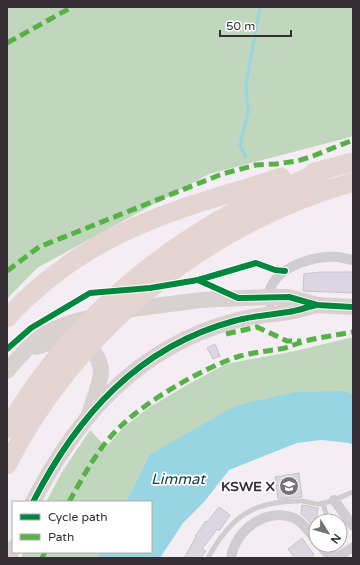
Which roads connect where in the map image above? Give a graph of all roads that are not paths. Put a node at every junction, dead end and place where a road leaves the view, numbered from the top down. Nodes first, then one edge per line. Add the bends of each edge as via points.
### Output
1 (353, 162) edge
2 (326, 170) junction
3 (353, 182) edge
4 (353, 260) edge
5 (270, 297) junction
6 (317, 305) junction
7 (353, 307) edge
8 (270, 314) junction
9 (7, 318) edge
10 (26, 350) junction
11 (7, 372) edge
12 (88, 416) junction
13 (8, 428) edge
14 (7, 465) edge
15 (353, 492) edge
16 (334, 500) junction
17 (34, 501) edge
18 (323, 503) junction
19 (326, 513) edge
20 (353, 526) edge
21 (308, 531) edge
22 (353, 547) edge
23 (208, 558) edge
24 (232, 558) edge
25 (334, 558) edge

1 - 2 highway
2 - 9 highway via 280,178 201,201 127,230 96,246 58,271
2 - 13 highway via 260,198 228,215 169,252 129,284 104,306 56,358
3 - 14 highway via 315,194 268,214 222,238 200,251 140,296 103,332 54,390
4 - 5 street via 338,257 322,258 297,264 277,278 272,285
5 - 6 main road via 289,297
5 - 8 street
5 - 10 main road via 201,300 122,310 59,327 42,336
6 - 7 main road
6 - 8 main road
8 - 12 main road via 218,325 166,349 129,374
10 - 11 main road
10 - 12 main road via 67,339 78,341 90,348 98,359 101,370 100,382
12 - 17 main road via 56,461
15 - 16 lane
16 - 18 lane
16 - 20 street
18 - 19 lane
18 - 23 lane via 278,503 249,511 226,530
21 - 24 street via 300,522 288,516 276,515 262,519 246,530 235,544
22 - 25 street

